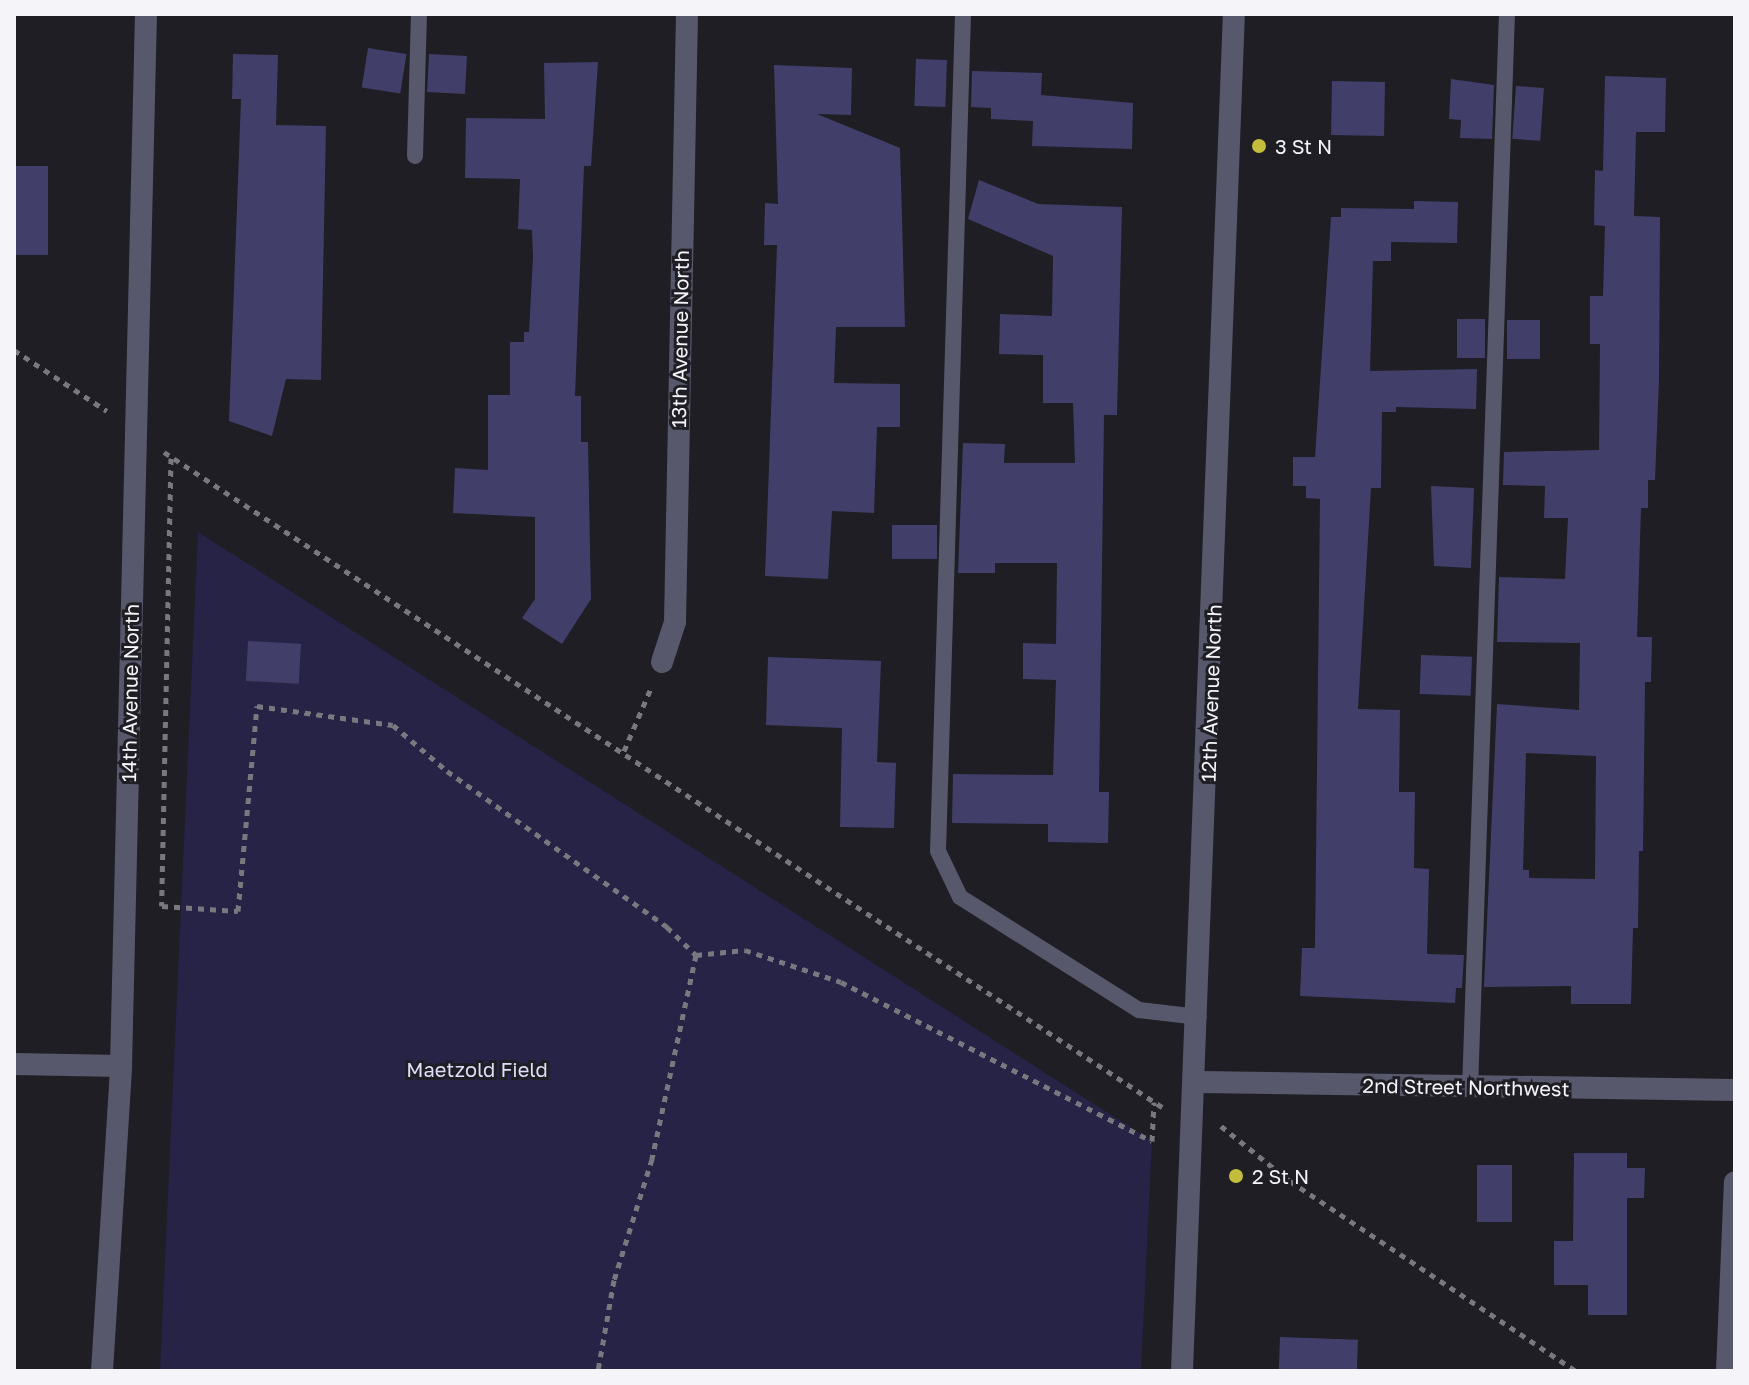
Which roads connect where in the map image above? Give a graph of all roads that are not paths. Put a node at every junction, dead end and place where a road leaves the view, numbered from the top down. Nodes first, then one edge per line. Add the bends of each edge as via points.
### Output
1 (146, 14) edge
2 (419, 14) edge
3 (687, 14) edge
4 (963, 14) edge
5 (1234, 14) edge
6 (1507, 14) edge
7 (415, 156) dead end
8 (662, 662) road end
9 (1199, 1017) junction
10 (14, 1064) edge
11 (121, 1066) junction
12 (1197, 1082) junction
13 (1470, 1089) junction
14 (1735, 1090) edge
15 (1735, 1182) edge
16 (102, 1371) edge
17 (1182, 1371) edge
18 (1727, 1371) edge

1 - 11 street, 14th Avenue North
2 - 7 lane
3 - 8 street, 13th Avenue North via 675,622
4 - 9 lane via 938,851 944,874 972,905 1139,1010
5 - 9 street, 12th Avenue North
6 - 13 lane
9 - 12 street, 12th Avenue North
10 - 11 street
11 - 16 street, 14th Avenue North
12 - 13 street, 2nd Street Northwest
12 - 17 street, 12th Avenue North
13 - 14 street, 2nd Street Northwest
15 - 18 street

